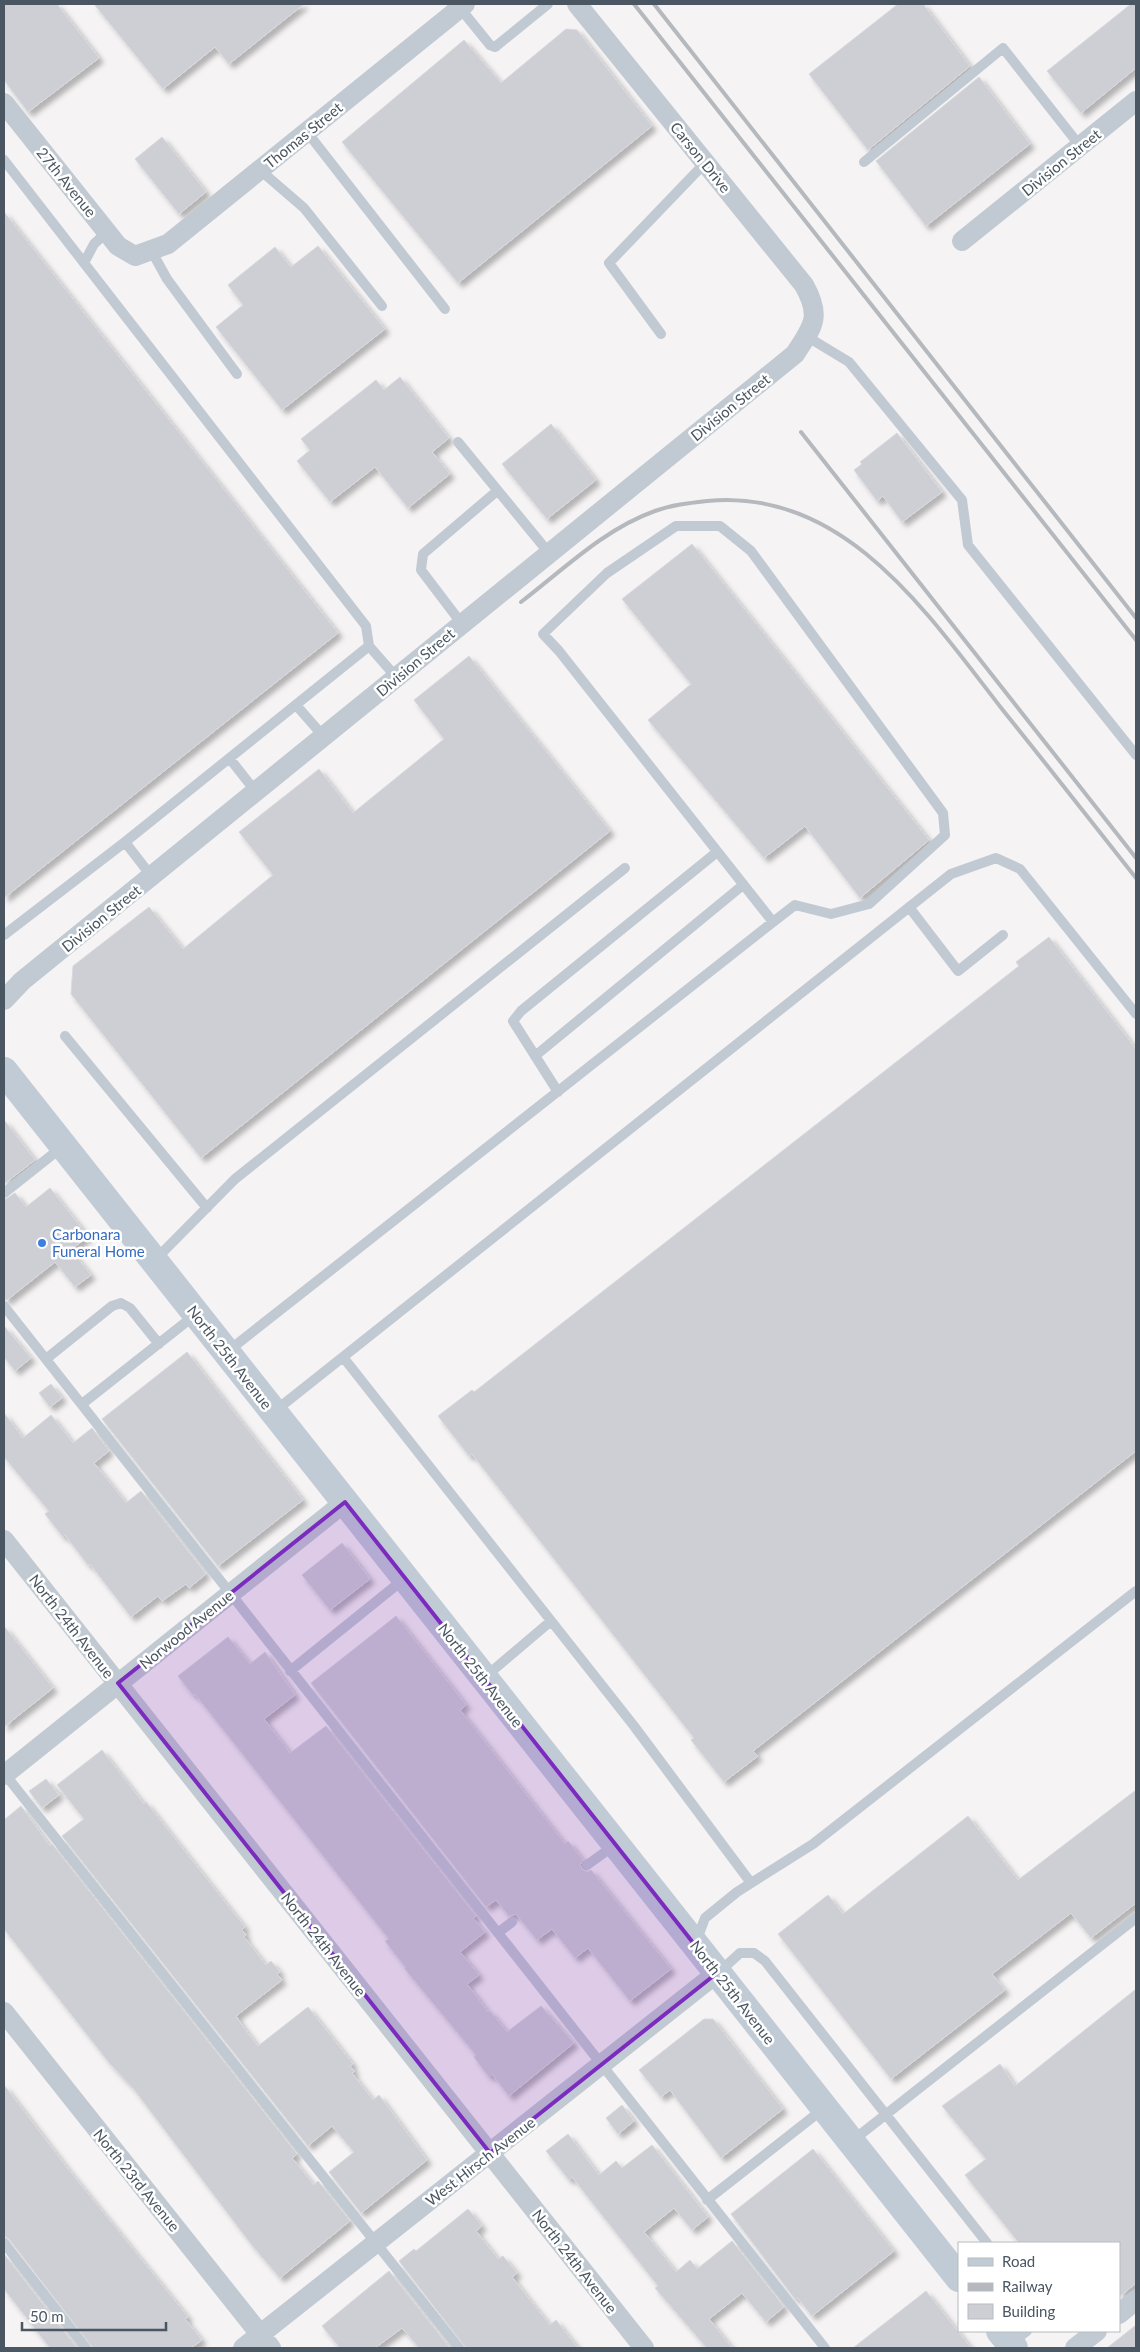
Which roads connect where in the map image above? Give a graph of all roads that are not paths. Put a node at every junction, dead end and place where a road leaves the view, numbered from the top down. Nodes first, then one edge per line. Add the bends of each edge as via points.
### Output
1 (548, 4) edge
2 (578, 4) edge
3 (462, 6) edge
4 (1136, 101) edge
5 (4, 103) edge
6 (307, 132) junction
7 (1080, 146) junction
8 (4, 160) edge
9 (864, 162) dead end
10 (705, 163) junction
11 (260, 170) junction
12 (107, 232) junction
13 (962, 241) dead end
14 (143, 253) junction
15 (84, 263) junction
16 (382, 306) dead end
17 (445, 310) dead end
18 (815, 316) joint
19 (661, 334) dead end
20 (806, 336) junction
21 (237, 374) dead end
22 (458, 442) dead end
23 (497, 490) junction
24 (549, 553) junction
25 (462, 624) junction
26 (369, 646) junction
27 (397, 678) junction
28 (296, 705) junction
29 (324, 737) junction
30 (1136, 755) edge
31 (230, 759) junction
32 (256, 792) junction
33 (125, 842) junction
34 (717, 852) junction
35 (625, 868) dead end
36 (152, 877) junction
37 (743, 885) junction
38 (909, 907) junction
39 (773, 922) junction
40 (4, 934) edge
41 (1003, 935) dead end
42 (4, 1000) edge
43 (1136, 1014) edge
44 (65, 1036) dead end
45 (535, 1056) junction
46 (4, 1071) edge
47 (558, 1092) junction
48 (63, 1146) junction
49 (4, 1193) edge
50 (207, 1208) junction
51 (154, 1261) junction
52 (4, 1306) edge
53 (196, 1314) junction
54 (159, 1344) junction
55 (226, 1352) junction
56 (343, 1357) junction
57 (46, 1359) junction
58 (82, 1404) junction
59 (273, 1412) junction
60 (345, 1502) junction
61 (4, 1540) edge
62 (405, 1578) junction
63 (1136, 1591) edge
64 (230, 1594) junction
65 (551, 1620) junction
66 (290, 1671) junction
67 (484, 1678) junction
68 (118, 1683) junction
69 (4, 1774) edge
70 (616, 1844) junction
71 (588, 1865) dead end
72 (751, 1883) junction
73 (1136, 1918) edge
74 (512, 1922) dead end
75 (498, 1932) junction
76 (695, 1945) junction
77 (717, 1973) junction
78 (4, 2012) edge
79 (602, 2064) junction
80 (824, 2108) junction
81 (884, 2116) junction
82 (851, 2142) junction
83 (490, 2153) junction
84 (707, 2200) junction
85 (986, 2242) edge
86 (4, 2243) edge
87 (376, 2243) junction
88 (958, 2277) edge
89 (1136, 2300) edge
90 (1120, 2313) edge
91 (1096, 2332) edge
92 (266, 2341) edge
93 (86, 2348) edge
94 (243, 2348) edge
95 (459, 2348) edge
96 (644, 2348) edge
97 (825, 2348) edge
98 (1075, 2348) edge

1 - 3 lane via 495,47 490,45
2 - 10 street, Carson Drive
3 - 6 street, Thomas Street
4 - 7 street, Division Street
5 - 12 street, 27th Avenue
6 - 11 street, Thomas Street
6 - 17 lane
7 - 9 lane via 1003,48
7 - 13 street, Division Street
8 - 15 lane
10 - 18 street, Carson Drive via 804,285 812,300
10 - 19 lane via 609,263
11 - 14 street, Thomas Street via 168,244
11 - 16 lane via 304,208
12 - 14 street, 27th Avenue via 118,246
12 - 15 lane via 94,244
14 - 21 lane via 167,279
15 - 26 lane via 366,626
18 - 20 street, Division Street
20 - 24 street, Division Street via 795,354
20 - 30 lane via 850,362 962,500 968,545
22 - 23 lane
23 - 24 lane
23 - 25 lane via 422,554 421,570
24 - 25 street, Division Street
25 - 27 street, Division Street
26 - 27 lane
26 - 28 lane
27 - 29 street, Division Street
28 - 29 lane
28 - 31 lane
29 - 32 street, Division Street
31 - 32 lane
31 - 33 lane
32 - 36 street, Division Street
33 - 36 lane
33 - 40 lane
34 - 37 lane
34 - 39 lane via 543,634 607,573 676,526 720,526 751,551 943,813 945,835 869,904 831,914 795,904
34 - 45 lane via 521,1010 513,1021
35 - 50 lane via 235,1179
36 - 42 street, Division Street
37 - 39 lane
37 - 45 lane
38 - 41 lane via 958,971
38 - 43 lane via 951,874 996,858 1020,869
38 - 56 lane
39 - 47 lane
44 - 50 lane
45 - 47 lane
46 - 48 main road, North 25th Avenue
47 - 55 lane
48 - 49 lane
48 - 51 main road, North 25th Avenue
50 - 51 lane
51 - 53 main road, North 25th Avenue
52 - 57 lane
53 - 54 lane
53 - 55 main road, North 25th Avenue
54 - 57 lane via 130,1308 122,1303 112,1306
54 - 58 lane
55 - 59 main road, North 25th Avenue
56 - 59 lane
56 - 65 lane
57 - 58 lane
58 - 64 lane
59 - 60 main road, North 25th Avenue
60 - 62 main road, North 25th Avenue
60 - 64 street, Norwood Avenue
61 - 68 street, North 24th Avenue
62 - 66 lane
62 - 67 main road, North 25th Avenue
63 - 72 lane via 813,1844
64 - 66 lane
64 - 68 street, Norwood Avenue
65 - 67 lane
65 - 72 lane
66 - 75 lane
67 - 70 main road, North 25th Avenue
68 - 69 street, Norwood Avenue
68 - 83 street, North 24th Avenue
69 - 87 lane
70 - 71 lane
70 - 76 main road, North 25th Avenue
72 - 76 lane via 705,1918
73 - 81 lane
74 - 75 lane
75 - 79 lane
76 - 77 main road, North 25th Avenue
77 - 79 street, West Hirsch Avenue
77 - 80 main road, North 25th Avenue
77 - 81 lane via 740,1954 754,1953 765,1961
78 - 92 street, North 23rd Avenue
79 - 83 street, West Hirsch Avenue
79 - 84 lane
80 - 82 main road, North 25th Avenue
80 - 84 lane
81 - 82 lane
81 - 85 lane
82 - 88 main road, North 25th Avenue
83 - 87 street, West Hirsch Avenue
83 - 96 street, North 24th Avenue
84 - 97 lane
86 - 93 lane
87 - 92 street, West Hirsch Avenue
87 - 95 lane
89 - 90 street
91 - 98 street
92 - 94 street, West Hirsch Avenue

